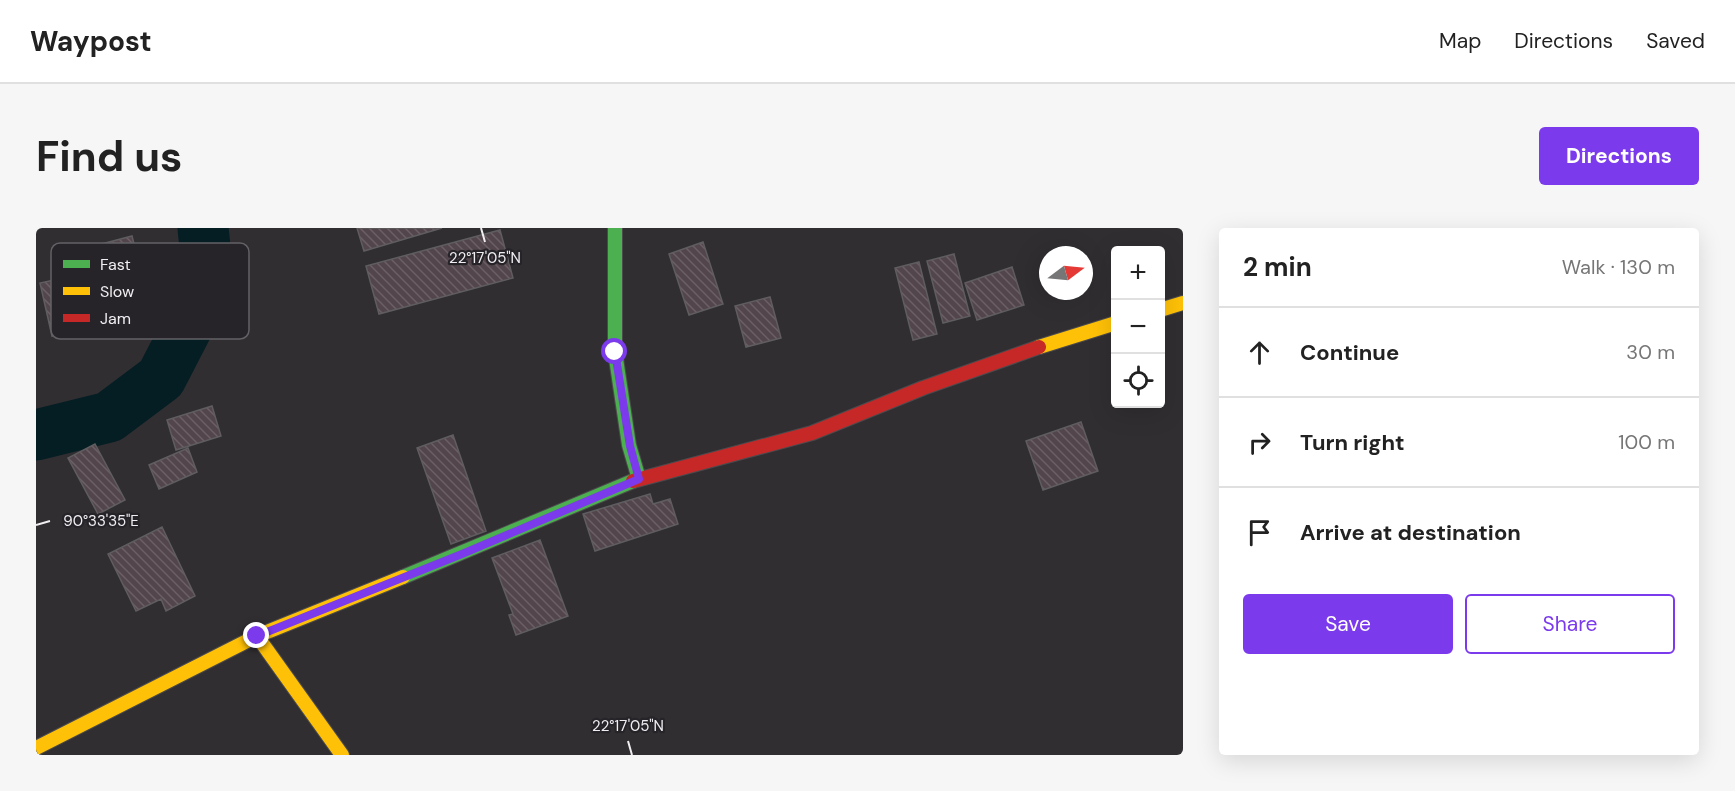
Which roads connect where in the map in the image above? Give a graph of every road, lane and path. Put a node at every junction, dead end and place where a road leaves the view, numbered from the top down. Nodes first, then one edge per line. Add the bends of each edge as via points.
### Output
1 (615, 228) edge
2 (1183, 303) edge
3 (1165, 309) edge
4 (1111, 325) edge
5 (639, 479) junction
6 (257, 636) junction
7 (36, 748) edge
8 (342, 755) edge

1 - 5 main road via 615,352
2 - 3 main road
4 - 5 main road via 1010,356 812,433
5 - 6 main road
6 - 7 main road
6 - 8 main road

